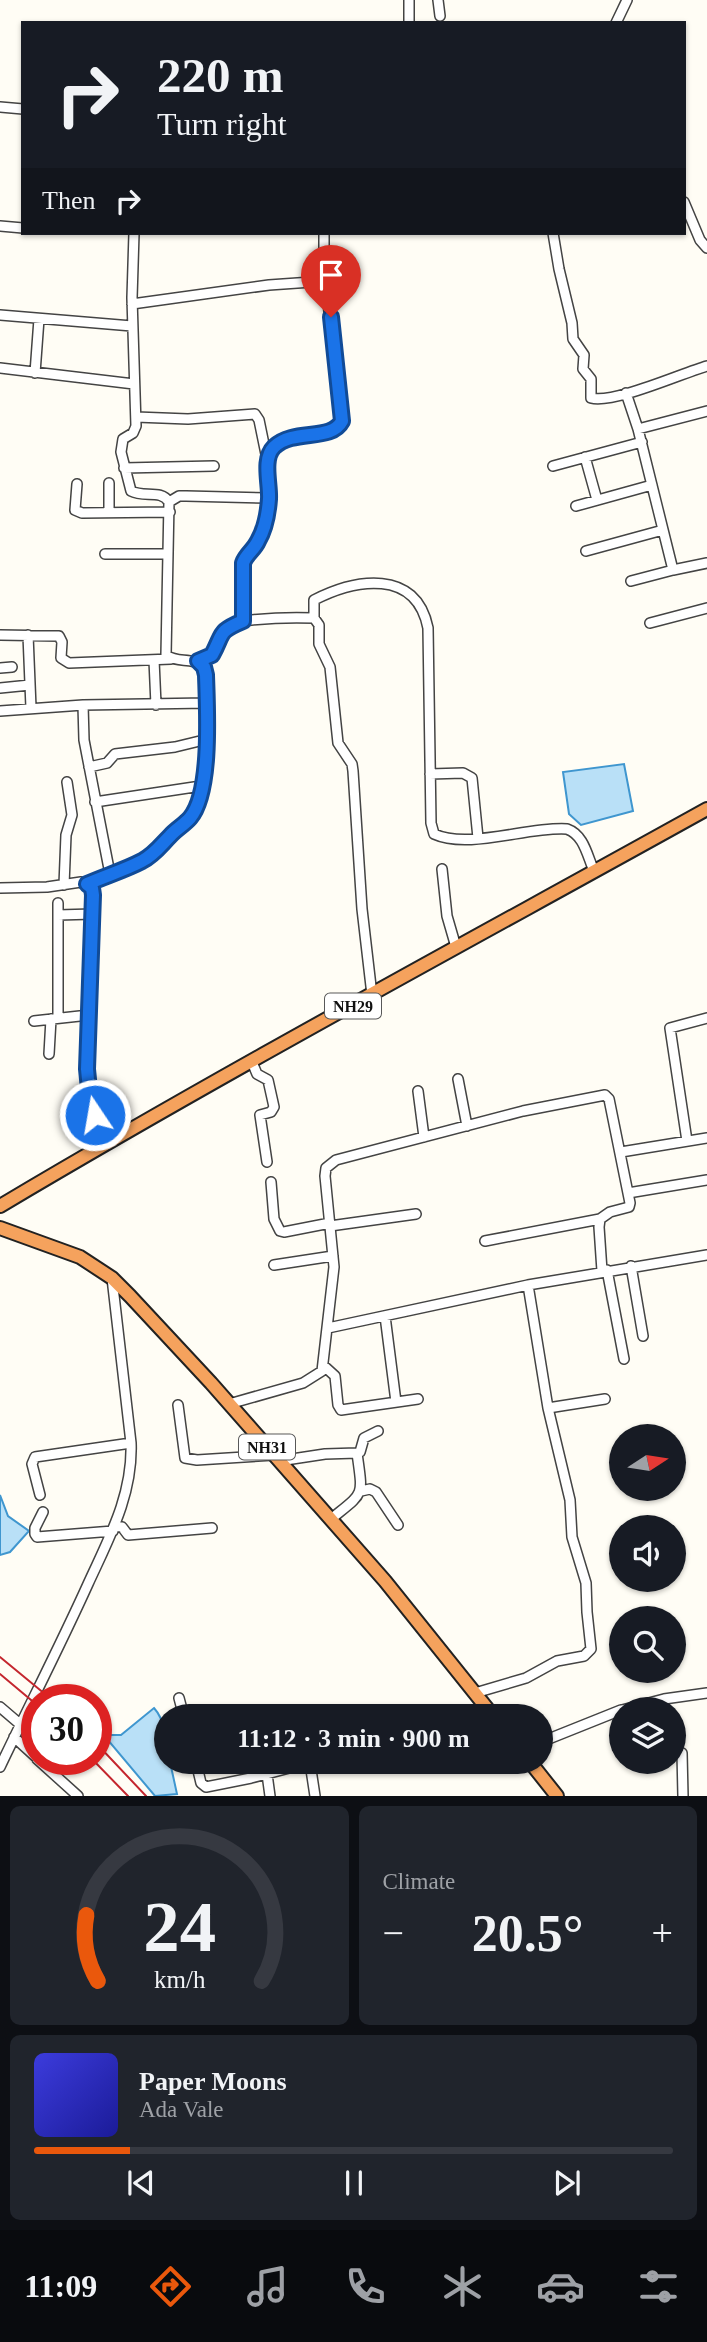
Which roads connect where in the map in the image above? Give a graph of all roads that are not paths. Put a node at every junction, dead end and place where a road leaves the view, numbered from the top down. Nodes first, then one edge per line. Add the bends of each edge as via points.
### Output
1 (410, 0) edge
2 (438, 0) edge
3 (626, 0) edge
4 (440, 16) dead end
5 (409, 21) edge
6 (617, 21) edge
7 (0, 107) edge
8 (21, 109) edge
9 (686, 207) edge
10 (0, 226) edge
11 (21, 228) edge
12 (134, 235) edge
13 (324, 235) edge
14 (553, 235) edge
15 (707, 248) edge
16 (326, 281) junction
17 (132, 304) junction
18 (0, 315) edge
19 (38, 319) junction
20 (132, 326) junction
21 (707, 366) edge
22 (0, 368) edge
23 (35, 373) junction
24 (134, 384) junction
25 (626, 393) junction
26 (707, 411) edge
27 (136, 417) junction
28 (638, 429) junction
29 (642, 442) junction
30 (586, 457) junction
31 (268, 462) junction
32 (214, 466) dead end
33 (553, 466) dead end
34 (124, 468) junction
35 (109, 483) dead end
36 (77, 484) dead end
37 (652, 485) junction
38 (269, 498) junction
39 (597, 500) junction
40 (576, 506) dead end
41 (170, 507) junction
42 (109, 511) junction
43 (663, 530) junction
44 (586, 551) dead end
45 (105, 554) dead end
46 (169, 554) junction
47 (707, 563) edge
48 (673, 570) junction
49 (631, 581) dead end
50 (707, 608) edge
51 (314, 618) junction
52 (243, 621) junction
53 (650, 623) dead end
54 (0, 635) edge
55 (27, 635) junction
56 (172, 659) junction
57 (154, 660) junction
58 (198, 661) junction
59 (12, 667) dead end
60 (0, 668) edge
61 (30, 685) junction
62 (0, 688) edge
63 (206, 703) junction
64 (83, 705) junction
65 (156, 705) junction
66 (31, 708) junction
67 (0, 711) edge
68 (208, 739) junction
69 (89, 767) junction
70 (430, 774) junction
71 (67, 782) dead end
72 (201, 786) junction
73 (95, 802) junction
74 (707, 809) edge
75 (478, 838) junction
76 (442, 869) dead end
77 (594, 872) junction
78 (110, 874) junction
79 (87, 884) junction
80 (64, 885) junction
81 (0, 888) edge
82 (58, 903) dead end
83 (93, 914) junction
84 (58, 915) junction
85 (456, 947) junction
86 (372, 995) junction
87 (89, 1015) junction
88 (707, 1018) edge
89 (54, 1019) junction
90 (34, 1021) dead end
91 (49, 1054) dead end
92 (251, 1062) junction
93 (458, 1079) dead end
94 (418, 1091) dead end
95 (467, 1125) junction
96 (424, 1137) junction
97 (707, 1138) edge
98 (687, 1141) junction
99 (106, 1143) junction
100 (621, 1152) junction
101 (267, 1162) dead end
102 (707, 1180) edge
103 (271, 1182) dead end
104 (628, 1193) junction
105 (0, 1206) edge
106 (416, 1214) dead end
107 (600, 1219) junction
108 (330, 1224) junction
109 (0, 1228) edge
110 (485, 1241) dead end
111 (707, 1255) edge
112 (333, 1256) junction
113 (274, 1265) dead end
114 (631, 1266) junction
115 (604, 1271) junction
116 (112, 1278) junction
117 (528, 1285) junction
118 (385, 1316) junction
119 (328, 1328) junction
120 (643, 1336) dead end
121 (624, 1359) dead end
122 (324, 1366) junction
123 (418, 1399) dead end
124 (605, 1399) dead end
125 (396, 1402) junction
126 (229, 1404) junction
127 (178, 1405) dead end
128 (548, 1408) junction
129 (377, 1431) dead end
130 (131, 1443) junction
131 (357, 1453) junction
132 (277, 1458) junction
133 (361, 1491) junction
134 (40, 1495) dead end
135 (43, 1512) dead end
136 (331, 1520) junction
137 (398, 1525) dead end
138 (113, 1528) junction
139 (212, 1528) dead end
140 (42, 1684) edge
141 (475, 1693) junction
142 (707, 1693) edge
143 (678, 1697) edge
144 (179, 1698) dead end
145 (181, 1704) edge
146 (484, 1704) edge
147 (0, 1707) edge
148 (609, 1715) edge
149 (21, 1725) joint
150 (14, 1737) junction
151 (553, 1737) edge
152 (21, 1743) edge
153 (0, 1767) edge
154 (199, 1774) edge
155 (267, 1774) joint
156 (312, 1774) edge
157 (540, 1774) edge
158 (682, 1774) edge
159 (55, 1775) edge
160 (78, 1796) edge
161 (270, 1796) edge
162 (315, 1796) edge
163 (557, 1796) edge
164 (683, 1796) edge

1 - 5 street
2 - 4 street
3 - 6 street
7 - 8 street
9 - 15 street
10 - 11 street
12 - 17 street
13 - 16 street
14 - 25 street via 573,339 583,352 583,369 591,379 591,398
16 - 17 street
16 - 31 street via 342,421 331,432 285,439 270,452
17 - 20 street
18 - 19 street
19 - 20 street
19 - 23 street
20 - 24 street
21 - 25 street
22 - 23 street
23 - 24 street
24 - 27 street
25 - 28 street
26 - 28 street
27 - 31 street via 199,419 255,414
27 - 34 street via 133,433 121,445
28 - 29 street
29 - 30 street
29 - 37 street
30 - 33 street
30 - 39 street
31 - 38 street
32 - 34 street
34 - 41 street via 131,491 166,496
35 - 42 street
36 - 42 street via 77,512
37 - 39 street
37 - 43 street
38 - 41 street via 186,496 174,498
38 - 52 street via 260,540 243,563
39 - 40 street
41 - 42 street
41 - 46 street
43 - 44 street
43 - 48 street
45 - 46 street
46 - 56 street via 165,647
47 - 48 street
48 - 49 street
50 - 53 street
51 - 52 street
51 - 70 street via 314,600 356,584 398,587 422,607 429,644
51 - 86 street via 330,667 338,743 352,764
52 - 58 street via 226,628 212,655
54 - 55 street
55 - 57 street via 59,636 65,663
55 - 61 street
56 - 57 street
56 - 58 street
57 - 65 street
58 - 63 street via 206,675
59 - 60 street
61 - 62 street
61 - 66 street
63 - 65 street
63 - 68 street
64 - 65 street
64 - 66 street
64 - 69 street
66 - 67 street
68 - 69 street via 115,754 107,763
68 - 72 street
69 - 73 street
70 - 75 street via 463,773 472,778
70 - 75 street via 434,834
71 - 80 street via 72,815 66,835
72 - 73 street
72 - 78 street via 190,818 154,853
73 - 78 street
74 - 77 highway, NH29
75 - 77 street via 575,831
76 - 85 street
77 - 85 highway, NH29
78 - 79 street
79 - 80 street
79 - 83 street via 92,888
80 - 81 street
82 - 84 street
83 - 84 street
83 - 87 street
84 - 89 street
85 - 86 highway, NH29
86 - 92 highway, NH29
87 - 89 street
87 - 99 street via 88,1084
88 - 98 street via 670,1028
89 - 90 street
89 - 91 street
92 - 99 highway, NH29
92 - 101 street via 257,1074 268,1080 274,1107 260,1115
93 - 95 street
94 - 96 street
95 - 96 street
95 - 100 street via 605,1095
96 - 108 street via 329,1163 325,1176
97 - 98 street
98 - 100 street
99 - 105 highway, NH29
100 - 104 street
102 - 104 street
103 - 108 street via 274,1219 280,1231
104 - 107 street via 629,1208
106 - 108 street
107 - 110 street
107 - 115 street
108 - 112 street
109 - 116 highway, NH31 via 80,1257
111 - 114 street
112 - 113 street
112 - 119 street
114 - 115 street
114 - 120 street
115 - 117 street
115 - 121 street
116 - 126 highway, NH31
116 - 130 street
117 - 118 street
117 - 128 street
118 - 119 street
118 - 125 street
119 - 122 street
122 - 125 street via 335,1376 341,1410
122 - 126 street via 303,1383
123 - 125 street
124 - 128 street
126 - 132 highway, NH31
127 - 132 street via 185,1458
128 - 141 street via 570,1500 572,1537 586,1583 591,1649 584,1656 557,1661 526,1678
129 - 131 street via 364,1438
130 - 134 street via 35,1457 32,1464
130 - 138 street via 129,1485
131 - 132 street
131 - 133 street
132 - 136 highway, NH31
133 - 136 street
133 - 137 street via 376,1492
135 - 138 street via 35,1528 37,1537
136 - 141 highway, NH31
138 - 139 street via 122,1527 128,1535
138 - 140 street
141 - 146 highway, NH31
142 - 143 street
144 - 145 street
147 - 149 street
148 - 151 street
149 - 150 street
150 - 152 street
150 - 153 street
154 - 155 street via 206,1787
155 - 161 street
156 - 162 street
157 - 163 highway
158 - 164 street
159 - 160 street

